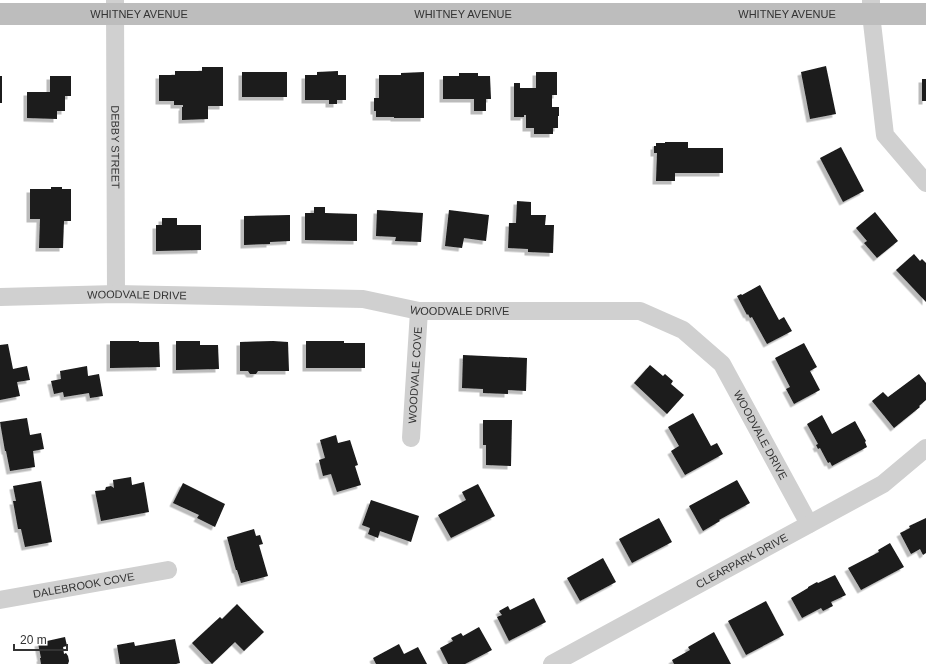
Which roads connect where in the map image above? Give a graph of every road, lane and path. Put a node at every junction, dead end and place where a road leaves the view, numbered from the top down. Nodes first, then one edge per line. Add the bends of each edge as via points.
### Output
1 (115, 7) edge
2 (871, 7) edge
3 (0, 14) edge
4 (926, 14) edge
5 (926, 183) edge
6 (116, 294) junction
7 (0, 297) edge
8 (419, 311) junction
9 (411, 438) dead end
10 (926, 448) edge
11 (809, 524) junction
12 (168, 570) dead end
13 (0, 600) edge
14 (552, 664) edge

1 - 2 main road, WHITNEY AVENUE
1 - 3 main road, WHITNEY AVENUE
1 - 6 street, DEBBY STREET
2 - 4 main road, WHITNEY AVENUE
2 - 5 street via 885,135
6 - 7 street, WOODVALE DRIVE
6 - 8 street, WOODVALE DRIVE via 363,299
8 - 9 street, WOODVALE COVE
8 - 11 street, WOODVALE DRIVE via 640,311 683,330 722,364
10 - 11 street, CLEARPARK DRIVE via 883,484
11 - 14 street, CLEARPARK DRIVE
12 - 13 street, DALEBROOK COVE

